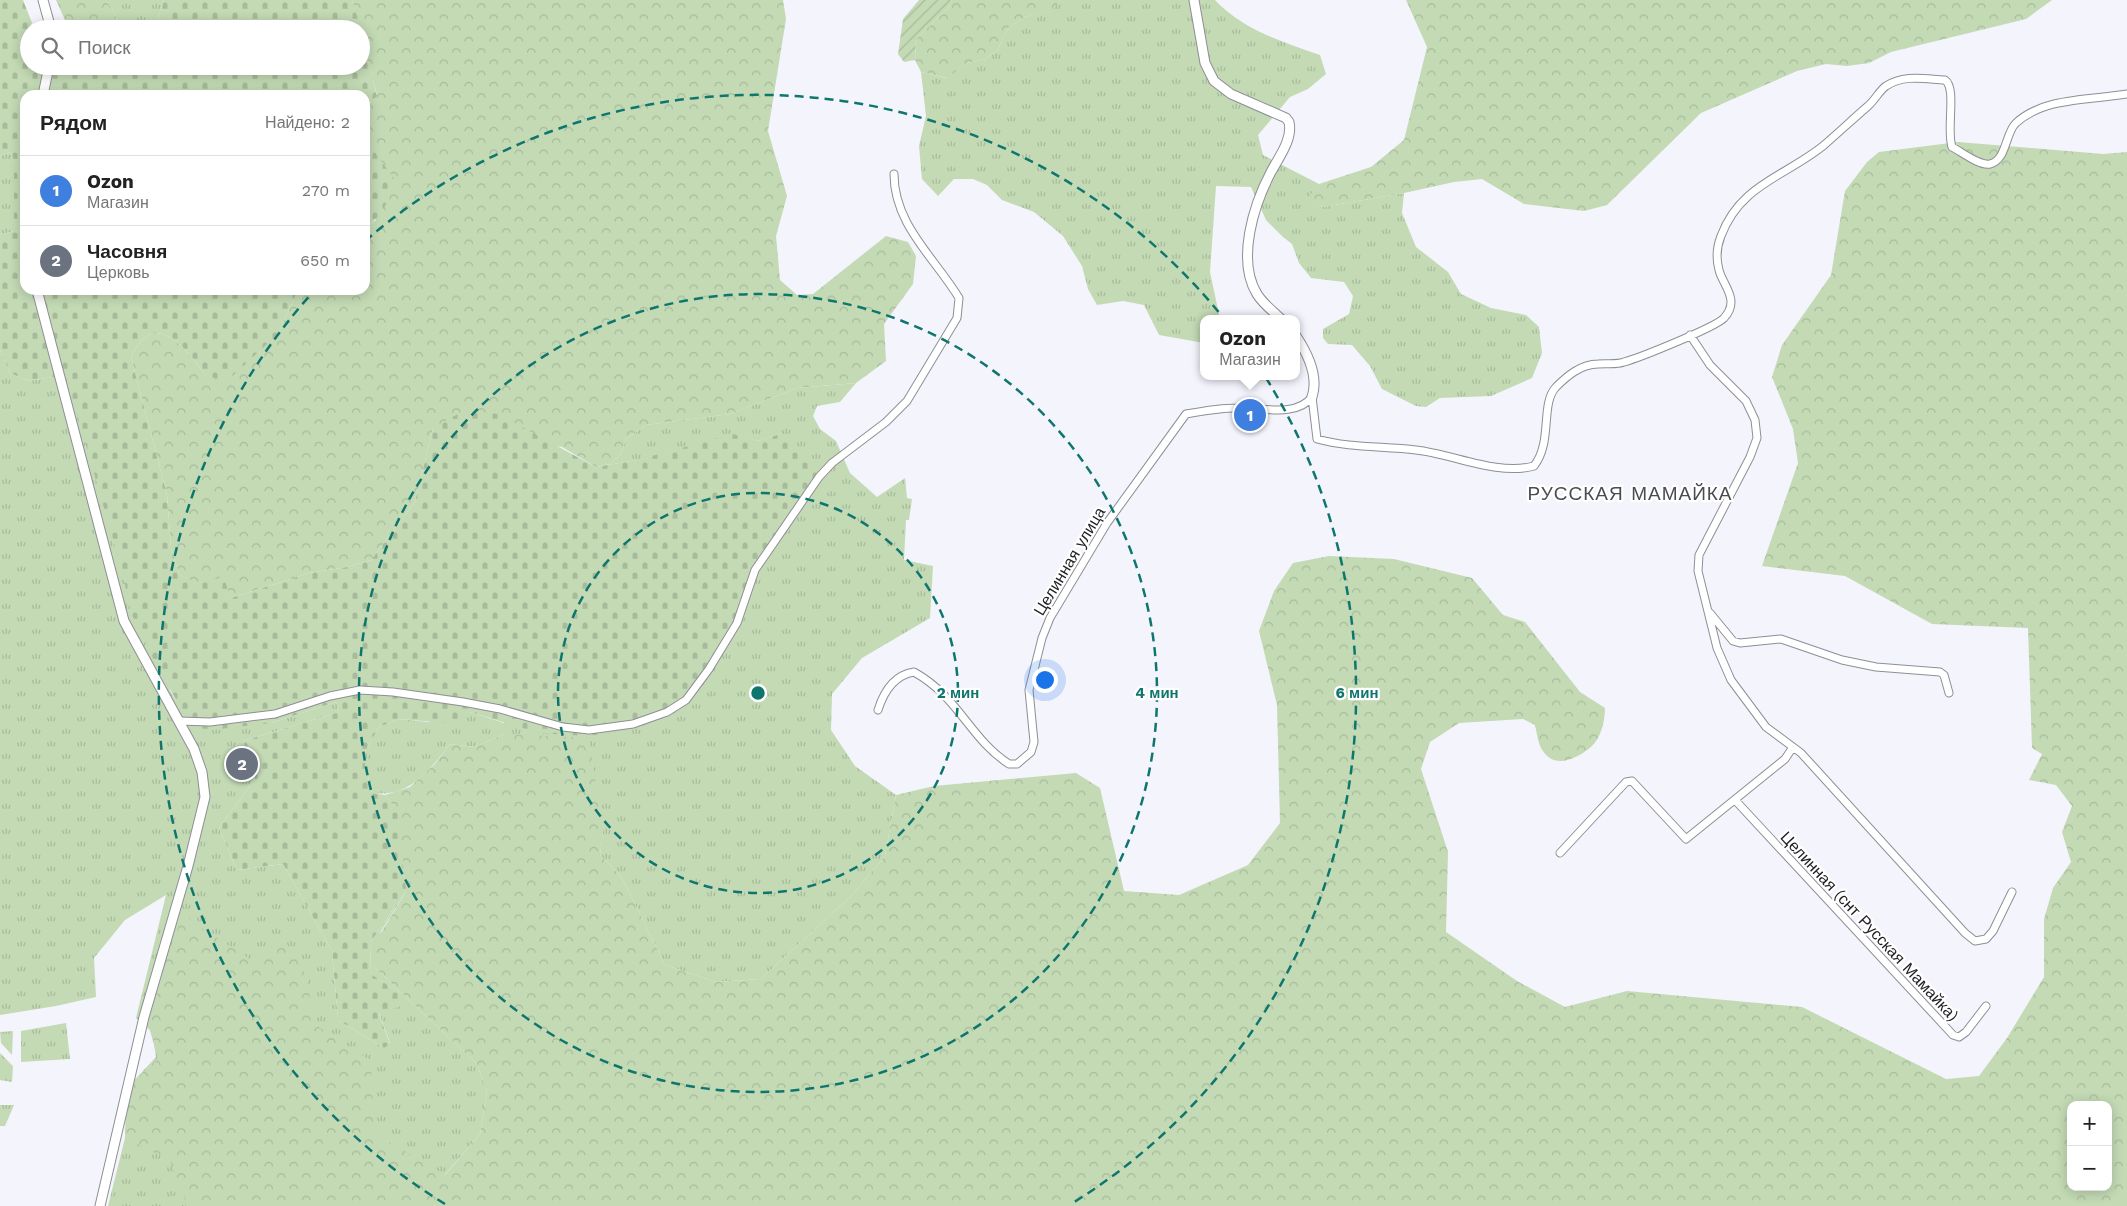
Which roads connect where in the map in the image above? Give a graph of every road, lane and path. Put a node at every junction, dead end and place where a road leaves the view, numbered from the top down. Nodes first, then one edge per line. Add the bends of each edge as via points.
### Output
1 (43, 0) edge
2 (1194, 0) edge
3 (49, 20) edge
4 (47, 75) edge
5 (45, 90) edge
6 (2127, 94) edge
7 (894, 174) dead end
8 (38, 295) edge
9 (1277, 315) edge
10 (1690, 335) junction
11 (1300, 341) edge
12 (1312, 397) junction
13 (1708, 611) junction
14 (1948, 693) dead end
15 (878, 710) dead end
16 (179, 721) junction
17 (1793, 747) junction
18 (1735, 800) junction
19 (1560, 853) dead end
20 (2012, 892) dead end
21 (1986, 1006) dead end
22 (100, 1206) edge

1 - 3 street
2 - 9 street via 1205,63 1214,81 1231,94 1290,122 1287,141 1264,184 1252,217 1248,245 1249,274 1256,293
4 - 5 street
6 - 10 street via 2049,105 2028,113 2014,124 1996,162 1984,164 1952,147 1949,117 1952,90 1949,83 1945,80 1907,78 1886,86 1823,145 1799,164 1769,179 1730,214 1717,249 1719,271 1729,290 1730,303 1725,318
7 - 16 street via 899,208 910,230 959,298 957,318 907,401 819,477 755,570 737,623 700,684 686,700 667,712 633,724 589,730 562,727 463,702 360,690 275,714 210,722
8 - 16 street via 124,621
10 - 12 street via 1622,363 1584,366 1569,376 1554,389 1548,404 1546,443 1536,464 1527,468 1468,462 1418,450 1336,444 1317,438
10 - 13 street via 1710,364 1746,401 1755,420 1757,438 1699,555 1698,571
11 - 12 street via 1314,373
12 - 15 street, Целинная улица via 1307,403 1290,409 1240,407 1186,414 1106,523 1050,618 1029,690 1034,742 1030,752 1017,764 1009,764 984,743 945,694 914,672 893,681
13 - 14 street via 1732,641 1781,639 1842,660 1876,667 1940,672 1944,675
13 - 17 street via 1717,648 1731,680 1766,727
16 - 22 street via 202,772 205,797 144,1016
17 - 18 street via 1785,760
17 - 20 street via 1975,941 1986,939 1993,932
18 - 19 street via 1686,839 1632,781 1626,782
18 - 21 street, Целинная (снт Русская Мамайка) via 1953,1035 1960,1036 1966,1032

